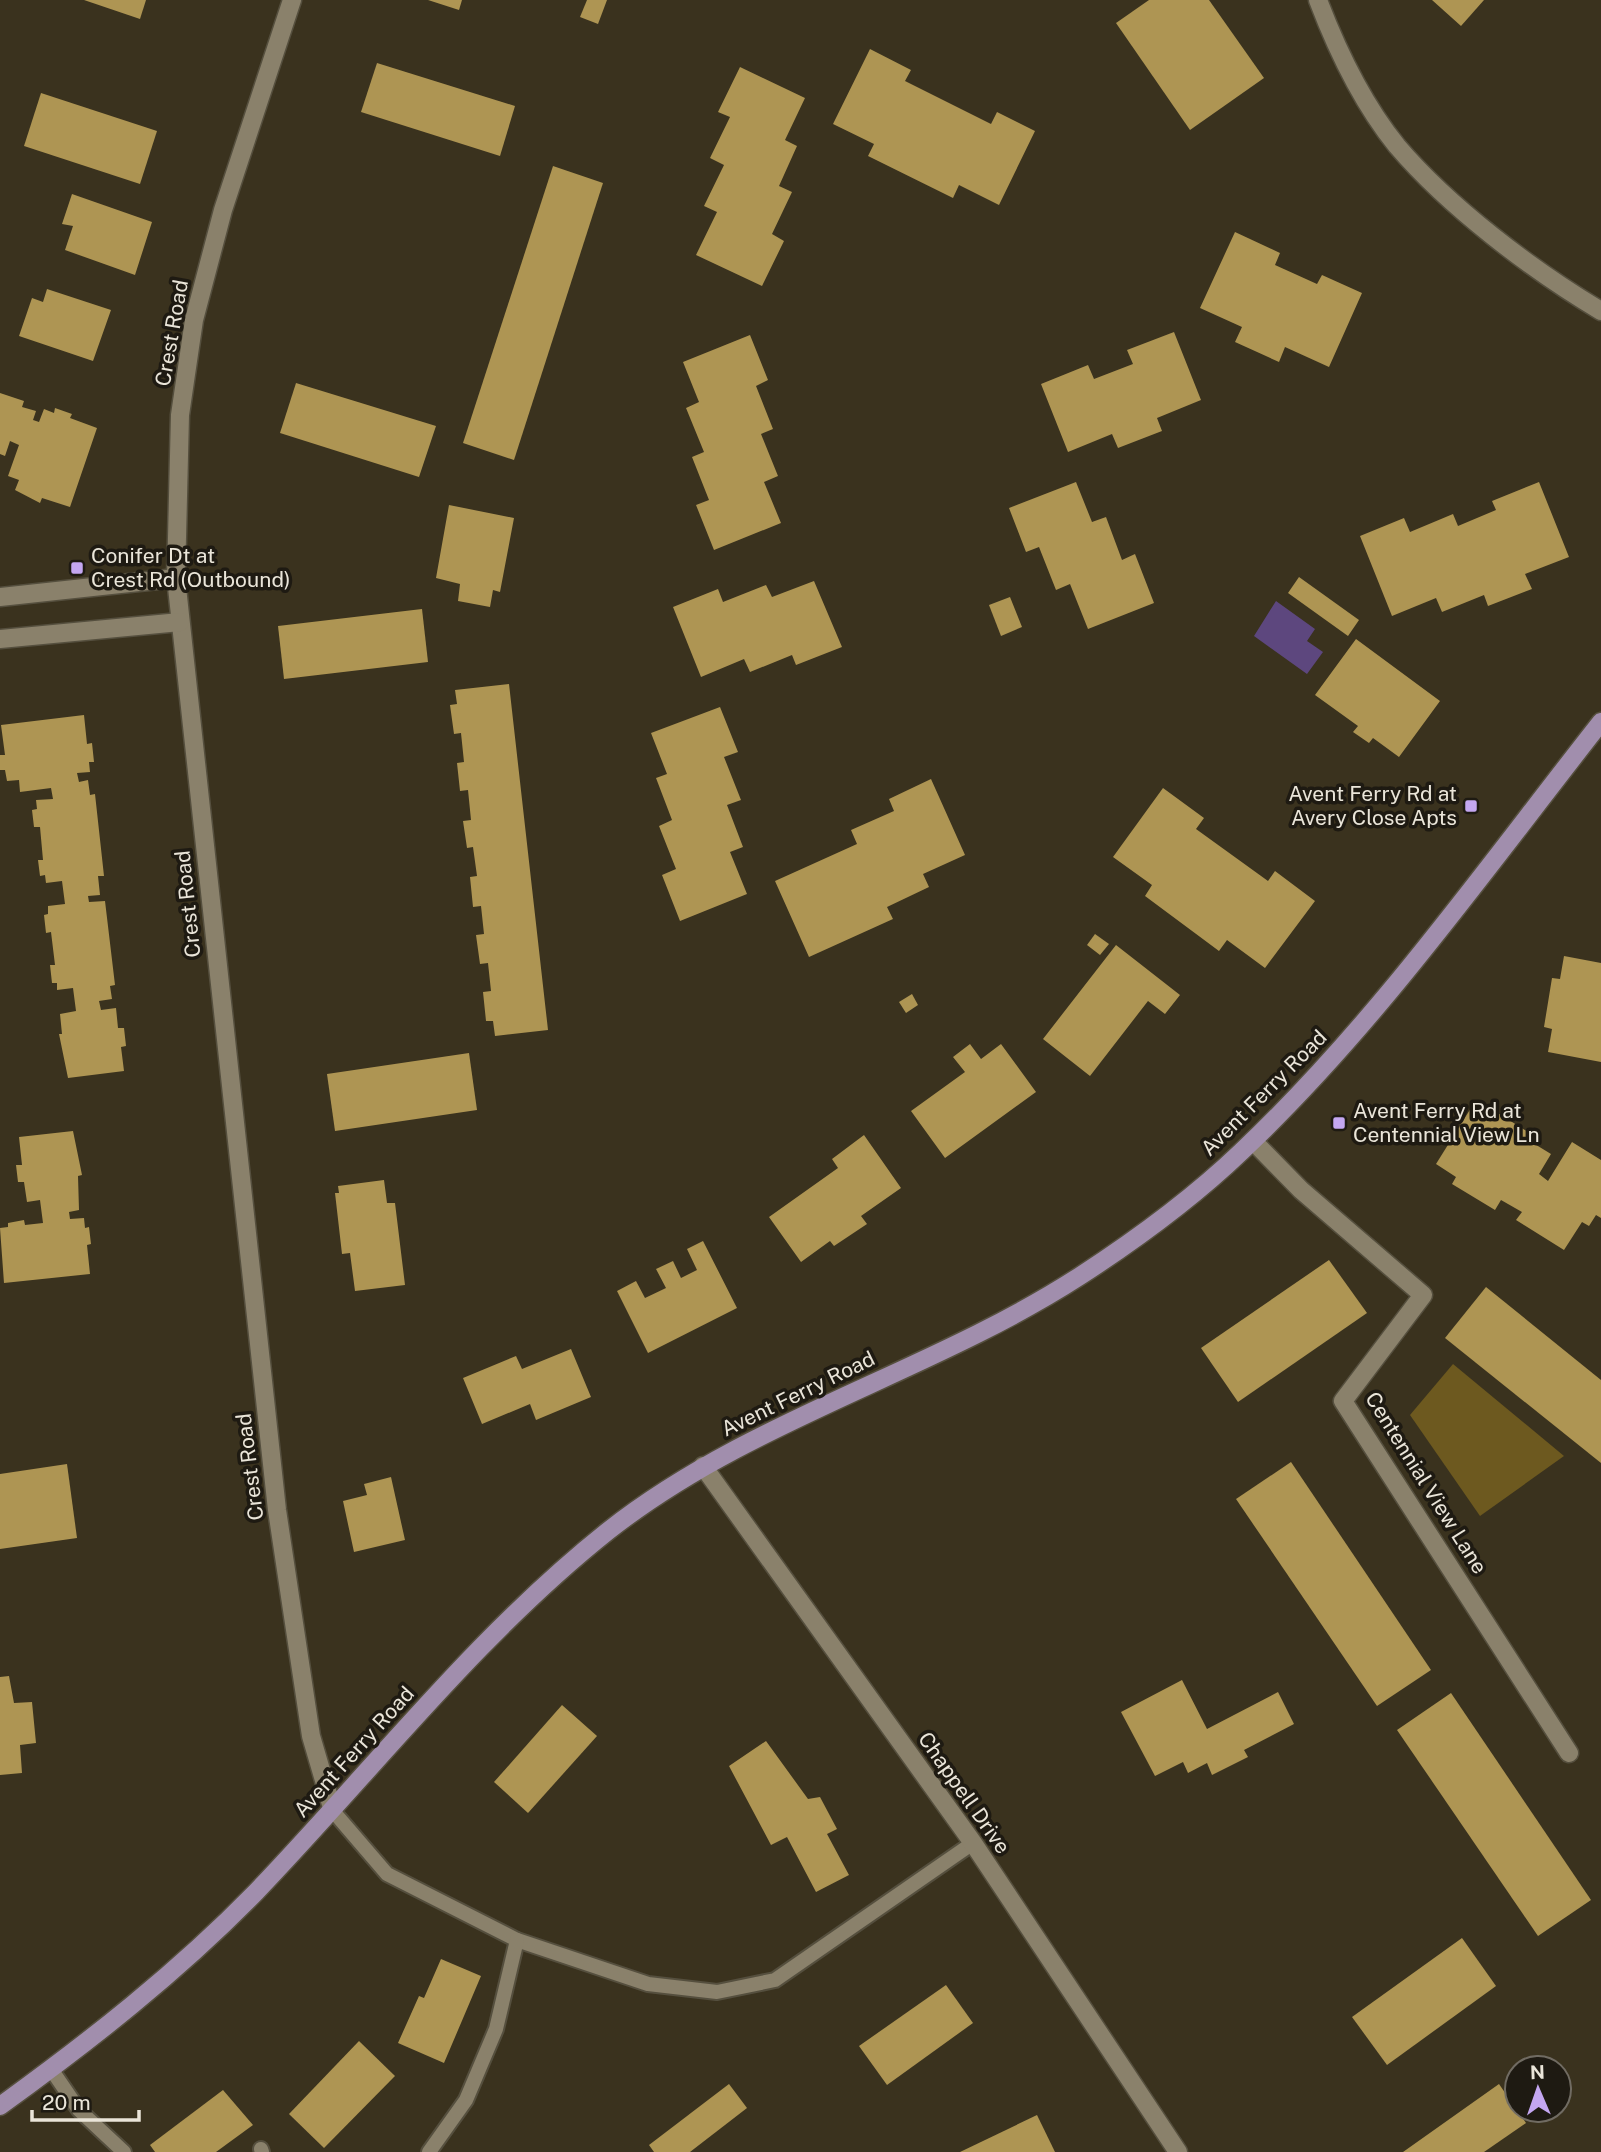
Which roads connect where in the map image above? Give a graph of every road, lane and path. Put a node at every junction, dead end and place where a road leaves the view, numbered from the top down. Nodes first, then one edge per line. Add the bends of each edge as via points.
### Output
1 (292, 0) edge
2 (1318, 0) edge
3 (1601, 311) edge
4 (176, 578) junction
5 (0, 597) edge
6 (180, 622) junction
7 (0, 639) edge
8 (1601, 722) edge
9 (1253, 1140) junction
10 (703, 1466) junction
11 (1569, 1753) dead end
12 (333, 1811) junction
13 (973, 1843) junction
14 (517, 1940) junction
15 (51, 2069) junction
16 (0, 2106) edge
17 (124, 2152) edge
18 (429, 2152) edge
19 (1178, 2152) edge

1 - 4 street, Crest Road via 223,210 194,320 180,415
2 - 3 street via 1347,64 1397,146 1444,194 1553,281
4 - 5 street
4 - 6 street, Crest Road
6 - 7 street
6 - 12 street, Crest Road via 279,1524 311,1736
8 - 9 main road, Avent Ferry Road via 1351,1037
9 - 10 main road, Avent Ferry Road via 1144,1231 1043,1298
9 - 11 street, Centennial View Lane via 1301,1190 1423,1295 1343,1401
10 - 12 main road, Avent Ferry Road via 610,1530 515,1611
10 - 13 street, Chappell Drive
12 - 14 lane via 387,1874
12 - 15 main road, Avent Ferry Road via 216,1931
13 - 14 lane via 775,1980 717,1992 648,1984
13 - 19 street, Chappell Drive
14 - 18 lane via 496,2029 466,2100
15 - 16 main road, Avent Ferry Road
15 - 17 lane via 79,2110

